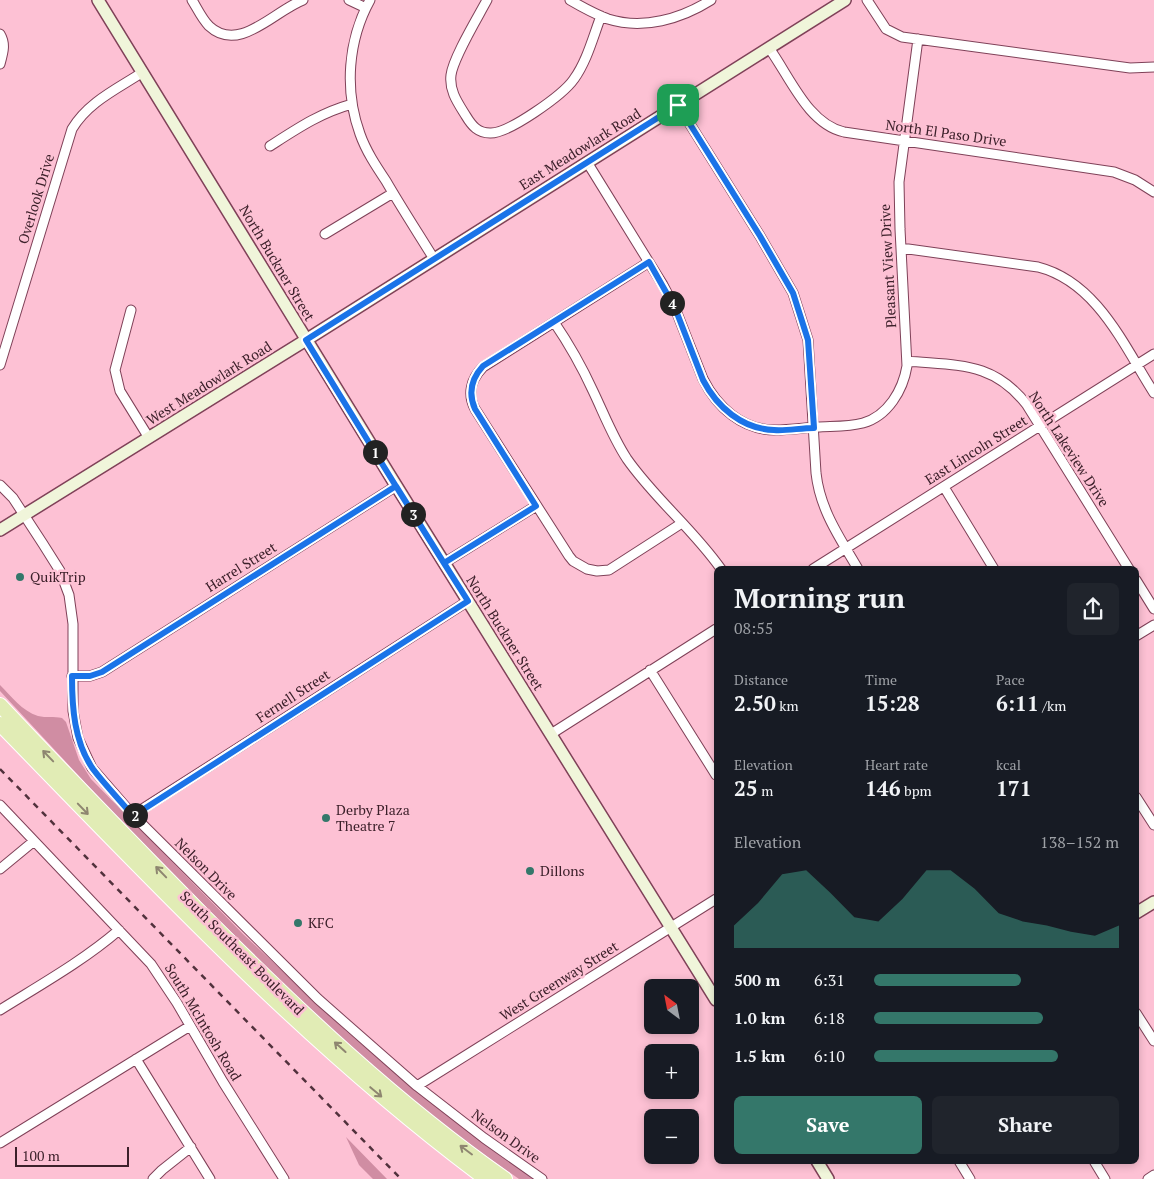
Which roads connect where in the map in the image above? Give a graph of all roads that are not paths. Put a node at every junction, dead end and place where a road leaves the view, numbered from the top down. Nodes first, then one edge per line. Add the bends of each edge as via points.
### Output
1 (192, 0) edge
2 (303, 0) edge
3 (349, 0) edge
4 (488, 0) edge
5 (570, 0) edge
6 (711, 0) edge
7 (845, 0) edge
8 (866, 0) edge
9 (101, 1) edge
10 (368, 4) edge
11 (600, 16) junction
12 (0, 34) edge
13 (918, 39) junction
14 (769, 48) junction
15 (0, 64) edge
16 (1154, 67) edge
17 (142, 72) junction
18 (352, 104) junction
19 (678, 105) junction
20 (904, 141) junction
21 (270, 146) dead end
22 (587, 162) junction
23 (393, 192) junction
24 (1154, 192) edge
25 (325, 234) dead end
26 (901, 248) junction
27 (434, 259) junction
28 (649, 262) junction
29 (131, 310) dead end
30 (554, 322) junction
31 (306, 340) junction
32 (1154, 354) edge
33 (907, 361) junction
34 (0, 365) edge
35 (1136, 365) junction
36 (1154, 393) edge
37 (1040, 426) junction
38 (814, 428) junction
39 (149, 438) junction
40 (0, 484) edge
41 (396, 486) junction
42 (944, 487) junction
43 (536, 506) junction
44 (25, 516) junction
45 (682, 523) junction
46 (0, 530) edge
47 (846, 548) junction
48 (444, 563) junction
49 (718, 566) edge
50 (818, 566) edge
51 (856, 566) edge
52 (992, 566) edge
53 (1127, 566) edge
54 (1139, 585) edge
55 (468, 601) junction
56 (1154, 609) edge
57 (1154, 625) edge
58 (714, 630) edge
59 (1139, 634) edge
60 (650, 670) junction
61 (72, 676) junction
62 (0, 705) edge
63 (0, 724) edge
64 (551, 734) junction
65 (714, 772) edge
66 (1139, 802) edge
67 (0, 805) edge
68 (133, 816) junction
69 (1154, 825) edge
70 (34, 841) junction
71 (0, 869) edge
72 (714, 899) edge
73 (1154, 902) edge
74 (1139, 911) edge
75 (671, 927) junction
76 (119, 930) junction
77 (714, 997) edge
78 (0, 1010) edge
79 (1139, 1018) edge
80 (190, 1026) junction
81 (1154, 1041) edge
82 (136, 1059) junction
83 (417, 1086) junction
84 (0, 1143) edge
85 (191, 1148) junction
86 (819, 1164) edge
87 (961, 1164) edge
88 (1096, 1164) edge
89 (1154, 1175) edge
90 (153, 1179) edge
91 (210, 1179) edge
92 (284, 1179) edge
93 (486, 1179) edge
94 (505, 1179) edge
95 (542, 1179) edge
96 (828, 1179) edge
97 (970, 1179) edge
98 (1105, 1179) edge
99 (1148, 1179) edge

1 - 2 street via 212,29 235,36
3 - 10 street
4 - 11 street via 453,65 450,82 454,97 474,127 490,133 503,131 564,90 580,70
5 - 11 street
6 - 11 street via 678,17 650,23 625,23
7 - 14 main road, East Meadowlark Road
8 - 13 street via 886,29 902,37
9 - 17 main road, North Buckner Street
10 - 18 street via 353,47
12 - 15 street via 4,48
13 - 16 street via 1130,68
13 - 20 street, Pleasant View Drive
14 - 19 main road, East Meadowlark Road
14 - 20 street, North El Paso Drive via 809,109 823,124 842,132
17 - 31 main road, North Buckner Street
17 - 34 street, Overlook Drive via 91,106 72,129
18 - 21 street via 318,116
18 - 23 street via 366,148
19 - 22 main road, East Meadowlark Road
19 - 38 street via 793,293 808,340
20 - 24 street, North El Paso Drive via 1114,172 1136,180
20 - 26 street, Pleasant View Drive via 899,182
22 - 27 main road, East Meadowlark Road
22 - 28 street, Pleasant View Drive
23 - 25 street
23 - 27 street
26 - 33 street, Pleasant View Drive
26 - 35 street via 1038,267 1058,274 1097,305
27 - 31 main road, West Meadowlark Road
28 - 30 street
28 - 38 street, Pleasant View Drive via 675,308 703,380 721,406 739,420 760,428
29 - 39 street via 115,370 120,391
30 - 43 street via 483,366 474,377 471,395 475,409
30 - 45 street via 574,355 615,440 639,475
31 - 39 main road, West Meadowlark Road
31 - 41 main road, North Buckner Street
32 - 35 street, East Lincoln Street
33 - 37 street, North Lakeview Drive via 972,368 992,374 1018,394
33 - 38 street, Pleasant View Drive via 900,390 882,413 856,425
35 - 36 street
35 - 37 street, East Lincoln Street
37 - 42 street, East Lincoln Street
37 - 53 street, North Lakeview Drive
38 - 47 street via 819,490 827,516
39 - 44 main road, West Meadowlark Road
40 - 44 street, Nelson Drive
41 - 48 main road, North Buckner Street
41 - 61 street, Harrel Street via 102,672
42 - 47 street, East Lincoln Street
42 - 52 street
43 - 45 street via 573,562 597,571 609,570
43 - 48 street
44 - 46 main road, West Meadowlark Road
44 - 61 street, Nelson Drive via 60,571 69,595 73,624
45 - 49 street
47 - 50 street, East Lincoln Street
47 - 51 street
48 - 55 main road, North Buckner Street
54 - 56 street
55 - 64 main road, North Buckner Street
55 - 68 street, Fernell Street
57 - 59 street
58 - 60 street
60 - 64 street
60 - 65 street
61 - 68 street, Nelson Drive via 78,738 92,768
94 -> 62 main road, South Southeast Boulevard via 396,1094 296,1007 161,873
63 -> 93 main road, South Southeast Boulevard via 295,1021 385,1100
64 - 75 main road, North Buckner Street
66 - 69 street
67 - 70 street, South McIntosh Road
68 - 83 street, Nelson Drive via 318,999
70 - 71 street
70 - 76 street, South McIntosh Road
72 - 75 street, West Greenway Street
73 - 74 main road
75 - 77 main road, North Buckner Street
75 - 83 street, West Greenway Street
76 - 78 street via 73,964
76 - 80 street, South McIntosh Road via 151,964
79 - 81 street
80 - 82 street
80 - 92 street, South McIntosh Road
82 - 84 street
82 - 85 street
83 - 95 street, Nelson Drive
85 - 90 street
85 - 91 street
86 - 96 main road
87 - 97 street
88 - 98 street
89 - 99 street

